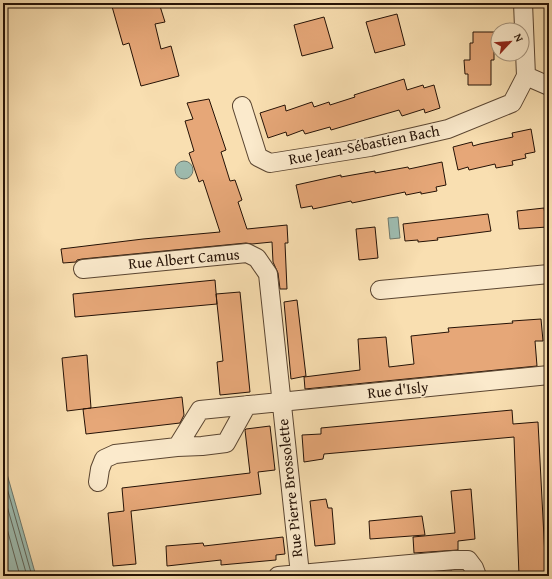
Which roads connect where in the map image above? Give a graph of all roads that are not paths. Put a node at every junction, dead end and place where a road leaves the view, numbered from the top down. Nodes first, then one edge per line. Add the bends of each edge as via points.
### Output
1 (523, 3) edge
2 (526, 76) junction
3 (549, 86) edge
4 (242, 106) dead end
5 (83, 269) dead end
6 (549, 274) edge
7 (380, 290) dead end
8 (549, 375) edge
9 (281, 402) junction
10 (247, 405) junction
11 (177, 447) junction
12 (98, 482) dead end
13 (300, 574) junction
14 (278, 576) edge
15 (477, 576) edge

1 - 2 street, Rue Jean-Sébastien Bach
2 - 3 street
2 - 4 street, Rue Jean-Sébastien Bach via 512,103 448,129 370,147 270,163 258,157
5 - 9 street, Rue Albert Camus via 247,253 257,258 268,274
6 - 7 street
8 - 9 street, Rue d'Isly
9 - 10 street, Rue d'Isly
9 - 13 street, Rue Pierre Brossolette
10 - 11 street, Rue d'Isly via 200,410
10 - 11 street via 226,443
11 - 12 street via 115,454 104,459
13 - 14 street
13 - 15 street via 468,560

